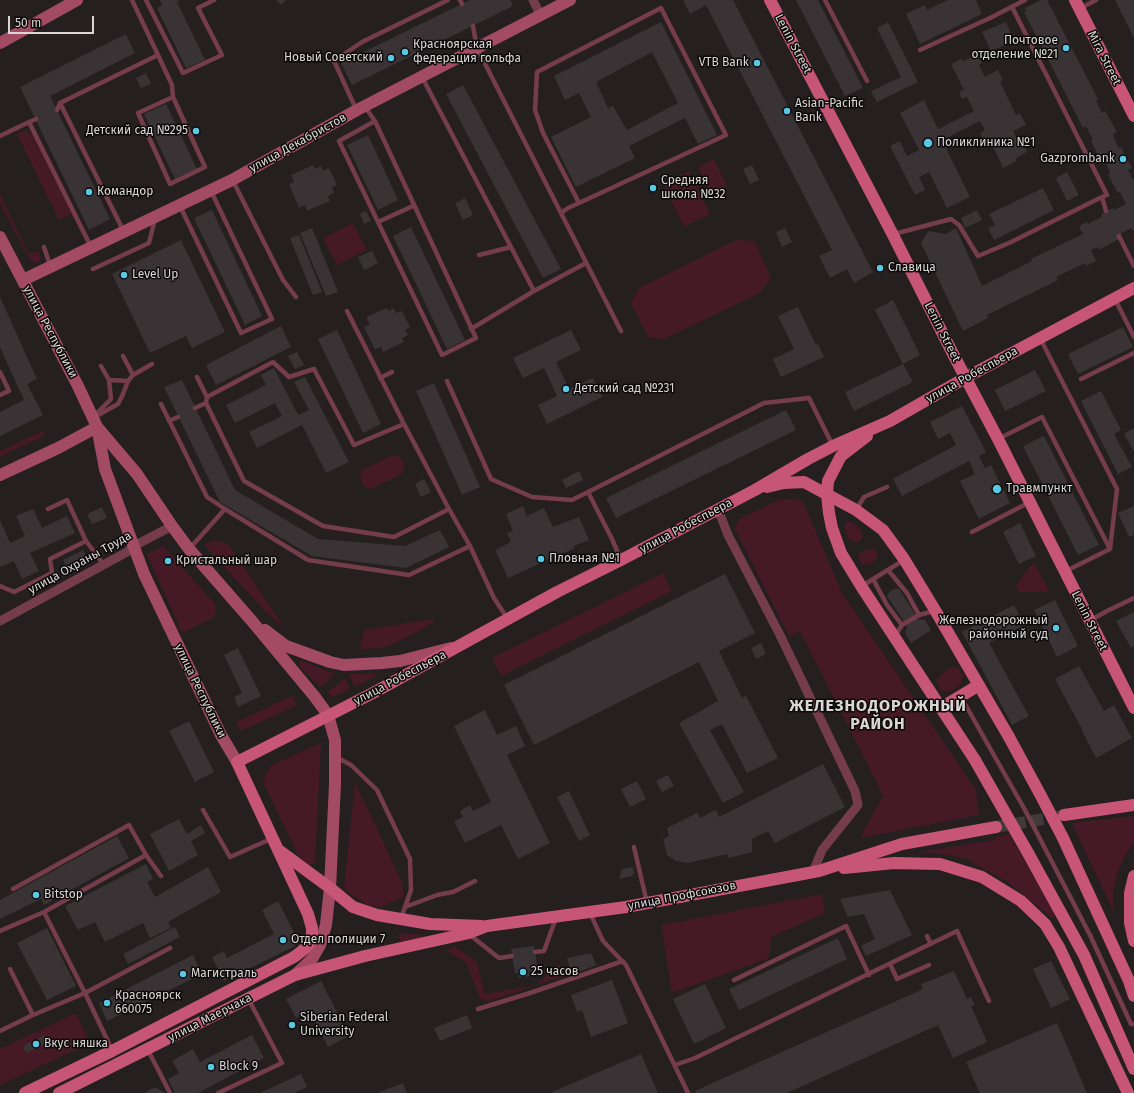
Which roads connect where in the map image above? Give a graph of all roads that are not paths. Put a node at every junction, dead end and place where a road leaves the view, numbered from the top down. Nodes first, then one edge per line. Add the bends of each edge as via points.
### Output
1 (77, 0) edge
2 (132, 0) edge
3 (146, 0) edge
4 (214, 0) edge
5 (448, 0) edge
6 (533, 0) edge
7 (570, 0) edge
8 (770, 0) edge
9 (825, 0) edge
10 (1025, 0) edge
11 (1096, 0) edge
12 (1077, 4) edge
13 (1012, 7) junction
14 (541, 16) junction
15 (473, 26) dead end
16 (0, 43) edge
17 (477, 48) junction
18 (920, 50) dead end
19 (158, 55) junction
20 (422, 77) junction
21 (867, 81) dead end
22 (173, 97) junction
23 (60, 103) junction
24 (361, 108) junction
25 (57, 110) dead end
26 (1134, 116) edge
27 (36, 119) dead end
28 (375, 121) junction
29 (29, 122) junction
30 (0, 136) edge
31 (232, 180) junction
32 (211, 191) junction
33 (1102, 197) junction
34 (579, 203) junction
35 (180, 206) junction
36 (413, 206) junction
37 (1106, 211) dead end
38 (561, 213) junction
39 (155, 217) junction
40 (378, 222) junction
41 (124, 232) junction
42 (893, 235) junction
43 (1119, 236) dead end
44 (0, 237) edge
45 (44, 246) dead end
46 (91, 247) junction
47 (511, 247) junction
48 (479, 255) dead end
49 (586, 263) junction
50 (1134, 266) edge
51 (51, 267) junction
52 (93, 269) dead end
53 (23, 280) junction
54 (1134, 288) edge
55 (534, 291) junction
56 (296, 297) dead end
57 (1114, 298) junction
58 (347, 311) dead end
59 (471, 329) junction
60 (621, 331) dead end
61 (1134, 337) edge
62 (1040, 338) junction
63 (1134, 353) edge
64 (122, 356) dead end
65 (152, 364) dead end
66 (101, 366) dead end
67 (0, 372) edge
68 (392, 372) dead end
69 (133, 375) junction
70 (197, 377) dead end
71 (380, 378) junction
72 (965, 378) junction
73 (1081, 379) dead end
74 (109, 380) junction
75 (128, 381) junction
76 (447, 381) dead end
77 (0, 395) edge
78 (206, 396) junction
79 (206, 403) junction
80 (162, 404) dead end
81 (195, 408) dead end
82 (178, 417) dead end
83 (169, 421) junction
84 (890, 421) junction
85 (95, 423) junction
86 (404, 424) junction
87 (998, 439) junction
88 (833, 446) junction
89 (0, 475) edge
90 (887, 487) dead end
91 (755, 490) junction
92 (588, 492) junction
93 (827, 495) junction
94 (1030, 502) junction
95 (48, 509) dead end
96 (225, 509) junction
97 (449, 509) junction
98 (718, 509) junction
99 (856, 510) junction
100 (172, 526) junction
101 (972, 532) dead end
102 (86, 541) junction
103 (134, 546) junction
104 (470, 546) junction
105 (189, 549) junction
106 (1110, 549) junction
107 (904, 559) junction
108 (621, 560) junction
109 (104, 565) junction
110 (888, 570) junction
111 (1064, 571) junction
112 (873, 579) junction
113 (0, 586) edge
114 (861, 586) junction
115 (1134, 598) edge
116 (935, 610) junction
117 (919, 615) junction
118 (251, 620) junction
119 (508, 620) junction
120 (0, 621) edge
121 (1090, 621) junction
122 (902, 625) junction
123 (895, 638) junction
124 (458, 647) junction
125 (979, 685) junction
126 (1131, 694) edge
127 (960, 696) junction
128 (941, 708) junction
129 (1134, 708) edge
130 (328, 715) junction
131 (335, 757) junction
132 (237, 762) junction
133 (1134, 805) edge
134 (203, 810) dead end
135 (1064, 815) tunnel mouth
136 (996, 827) tunnel mouth
137 (272, 838) junction
138 (634, 847) dead end
139 (279, 851) junction
140 (146, 855) junction
141 (816, 872) junction
142 (162, 876) dead end
143 (1134, 876) edge
144 (475, 881) dead end
145 (330, 888) junction
146 (13, 889) dead end
147 (647, 903) junction
148 (405, 907) junction
149 (44, 912) junction
150 (590, 912) junction
151 (556, 917) junction
152 (401, 920) junction
153 (487, 926) junction
154 (0, 931) edge
155 (469, 934) junction
156 (927, 936) dead end
157 (1134, 942) edge
158 (931, 944) junction
159 (170, 948) dead end
160 (305, 948) joint
161 (535, 952) dead end
162 (365, 956) joint
163 (512, 956) dead end
164 (623, 961) junction
165 (890, 964) junction
166 (930, 965) dead end
167 (10, 968) dead end
168 (869, 974) junction
169 (295, 975) junction
170 (734, 980) dead end
171 (85, 993) junction
172 (1134, 996) edge
173 (248, 998) junction
174 (989, 1001) dead end
175 (478, 1008) dead end
176 (33, 1015) junction
177 (1134, 1024) edge
178 (0, 1031) edge
179 (148, 1049) junction
180 (112, 1051) junction
181 (675, 1065) junction
182 (1134, 1069) edge
183 (25, 1093) edge
184 (59, 1093) edge
185 (170, 1093) edge
186 (218, 1093) edge
187 (688, 1093) edge
188 (1128, 1093) edge

1 - 16 main road
2 - 19 lane
3 - 4 lane via 183,73 222,55 198,8
5 - 24 lane via 362,42 334,61
6 - 14 street
7 - 14 main road, улица Декабристов
8 - 42 main road, Lenin Street
9 - 21 lane
10 - 13 lane
11 - 12 lane
12 - 26 main road, Mira Street
13 - 18 lane
13 - 33 lane via 1107,195
14 - 17 main road, улица Декабристов
15 - 17 lane
17 - 20 main road, улица Декабристов
17 - 38 lane
19 - 22 lane via 172,85
19 - 23 lane
20 - 24 main road, улица Декабристов
20 - 47 lane
22 - 22 lane via 138,113 170,184 205,168
23 - 25 lane
23 - 41 lane
24 - 28 lane
24 - 31 main road, улица Декабристов
27 - 29 lane
28 - 36 lane
28 - 40 lane via 339,141
29 - 30 lane
29 - 46 lane
31 - 32 main road, улица Декабристов
31 - 56 lane via 283,280
32 - 35 main road, улица Декабристов
32 - 35 lane via 272,319 241,333
33 - 37 lane
33 - 42 lane via 978,256 959,225 951,219
34 - 34 lane via 543,133 535,110 537,72 661,8 726,135
34 - 38 lane
35 - 39 main road, улица Декабристов
36 - 40 lane
36 - 59 lane
38 - 49 lane
39 - 41 main road, улица Декабристов
39 - 52 lane via 149,243
40 - 59 lane via 442,355 476,338
41 - 46 main road, улица Декабристов
42 - 72 main road, Lenin Street
43 - 50 lane
44 - 53 main road, улица Республики
45 - 51 lane
46 - 51 main road, улица Декабристов
47 - 48 lane
47 - 55 lane
49 - 55 lane
49 - 60 lane
51 - 53 main road, улица Декабристов
53 - 85 main road, улица Республики
54 - 57 main road, улица Робеспьера
55 - 59 lane
57 - 61 lane
57 - 62 main road, улица Робеспьера
58 - 71 lane
62 - 72 main road, улица Робеспьера
62 - 106 lane via 1117,489
63 - 73 lane
64 - 69 lane
65 - 69 lane
66 - 74 lane
67 - 77 lane via 9,391
68 - 71 lane
69 - 75 lane
70 - 78 lane
71 - 86 lane
72 - 84 main road, улица Робеспьера
72 - 87 main road, Lenin Street
74 - 75 lane
74 - 85 lane via 111,399
75 - 85 lane via 118,404
76 - 92 lane via 491,479 532,497 572,500
78 - 79 lane
78 - 86 lane via 273,362 289,377 314,369 354,445
79 - 81 lane
79 - 97 lane via 244,480 323,526 394,537
80 - 83 lane
82 - 83 lane
83 - 96 lane via 208,497
84 - 88 main road, улица Робеспьера
84 - 93 main road via 841,456 828,480
85 - 89 main road via 58,448
85 - 100 main road, улица Республики via 137,474
85 - 103 main road, улица Республики via 105,469
86 - 97 lane
87 - 94 main road, Lenin Street
87 - 106 lane via 1042,417
88 - 91 main road, улица Робеспьера
88 - 92 lane via 809,398 764,403
90 - 99 lane via 864,497
91 - 93 main road via 784,483 804,482
91 - 98 main road, улица Робеспьера
92 - 108 lane
93 - 99 main road
93 - 114 main road via 832,528
94 - 101 lane
94 - 111 main road, Lenin Street
95 - 102 lane via 67,500
96 - 104 lane via 308,560 409,575
96 - 105 lane
97 - 104 lane
98 - 108 main road, улица Робеспьера
98 - 141 street via 728,535 780,635 855,791 858,805 822,850
99 - 107 main road via 883,530
100 - 103 street, улица Охраны Труда
100 - 105 main road, улица Республики
102 - 109 lane
102 - 113 lane via 50,559 52,573 14,592
103 - 109 street, улица Охраны Труда
103 - 132 main road, улица Республики via 144,574 221,735
104 - 119 lane via 494,598
105 - 118 main road, улица Республики
106 - 111 lane
107 - 110 lane
107 - 116 main road
108 - 119 main road, улица Робеспьера
109 - 120 street, улица Охраны Труда
110 - 112 lane
110 - 117 lane via 907,593
111 - 121 main road, Lenin Street
112 - 114 lane
112 - 122 lane
114 - 123 main road
115 - 121 lane
116 - 117 lane
116 - 125 main road
117 - 122 lane
118 - 124 main road via 286,646 344,665 400,661
118 - 130 main road, улица Республики
119 - 124 main road, улица Робеспьера
121 - 126 main road, Lenin Street
122 - 123 lane
123 - 128 main road
124 - 130 main road, улица Робеспьера
125 - 127 main road
125 - 172 main road, bridge via 1063,838
126 - 129 main road, Lenin Street
127 - 128 main road
127 - 177 lane via 1025,810 1090,935 1131,1024
128 - 182 main road, bridge via 975,760 1084,955
130 - 131 main road via 335,740
130 - 132 main road, улица Робеспьера
131 - 145 main road via 336,784
131 - 148 lane via 351,765 377,790 410,859 411,890
132 - 137 main road, улица Республики
133 - 135 main road
134 - 137 lane via 230,857
136 - 141 main road, улица Профсоюзов via 902,844
137 - 139 main road, улица Республики
138 - 147 lane
139 - 145 main road
139 - 160 main road, улица Республики via 312,928 309,944
140 - 142 lane
140 - 146 lane via 129,825
140 - 149 lane
141 - 147 main road, улица Профсоюзов
141 - 188 main road via 894,863 940,864 982,877 1022,901 1045,924 1059,947
143 - 157 main road via 1130,893 1130,922
144 - 148 lane via 453,892
145 - 152 main road via 353,907
145 - 169 main road via 326,925 320,945 312,959
147 - 150 main road, улица Профсоюзов
148 - 152 lane
149 - 154 lane
149 - 171 lane
150 - 151 main road, улица Профсоюзов
150 - 164 lane via 603,941
151 - 153 main road, улица Профсоюзов
151 - 161 lane via 544,951
152 - 153 main road
153 - 155 main road, улица Профсоюзов
155 - 162 main road, улица Профсоюзов
155 - 163 lane via 499,958
156 - 158 lane
158 - 165 lane
158 - 174 lane via 957,931
159 - 171 lane
160 - 180 main road, улица Маерчака via 294,957
162 - 169 main road, улица Маерчака
164 - 175 lane
164 - 181 lane
165 - 166 lane via 897,979
165 - 168 lane
167 - 176 lane
168 - 170 lane via 846,926
168 - 181 lane via 695,1058
169 - 173 main road, улица Маерчака
171 - 176 lane
171 - 180 lane
173 - 179 main road, улица Маерчака
173 - 186 lane via 282,1063
176 - 178 lane
179 - 184 main road, улица Маерчака
179 - 185 lane
180 - 183 main road, улица Маерчака
181 - 187 lane

